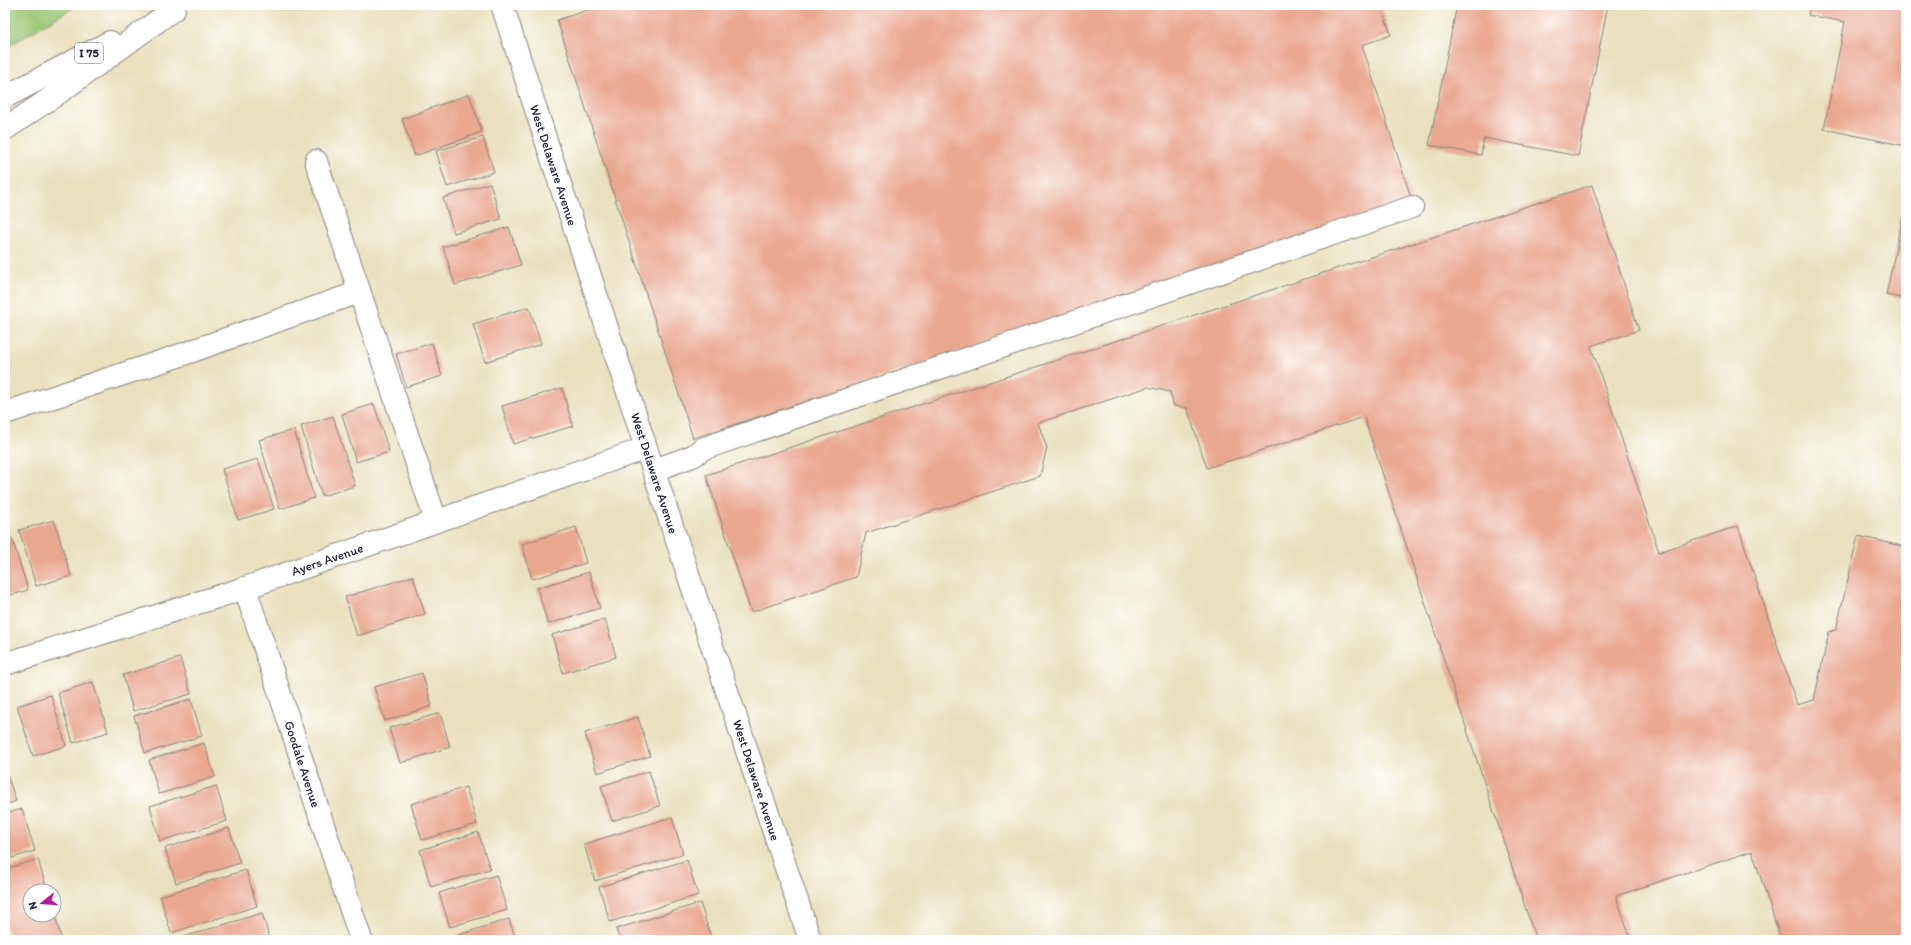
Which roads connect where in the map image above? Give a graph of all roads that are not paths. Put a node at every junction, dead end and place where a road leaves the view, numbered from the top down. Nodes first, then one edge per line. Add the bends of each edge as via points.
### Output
1 (502, 5) edge
2 (177, 7) edge
3 (5, 97) edge
4 (5, 129) edge
5 (316, 161) dead end
6 (1412, 207) dead end
7 (360, 292) junction
8 (5, 413) edge
9 (646, 448) junction
10 (654, 470) junction
11 (436, 521) junction
12 (245, 588) junction
13 (5, 664) edge
14 (361, 940) edge
15 (810, 940) edge

1 - 9 main road, West Delaware Avenue
2 - 3 main road, I 75
2 - 4 main road
5 - 7 main road
6 - 10 main road via 710,447
7 - 8 main road
7 - 11 main road
9 - 10 main road, West Delaware Avenue
9 - 11 main road, Ayers Avenue
10 - 15 main road, West Delaware Avenue
11 - 12 main road, Ayers Avenue
12 - 13 main road, Ayers Avenue
12 - 14 main road, Goodale Avenue

